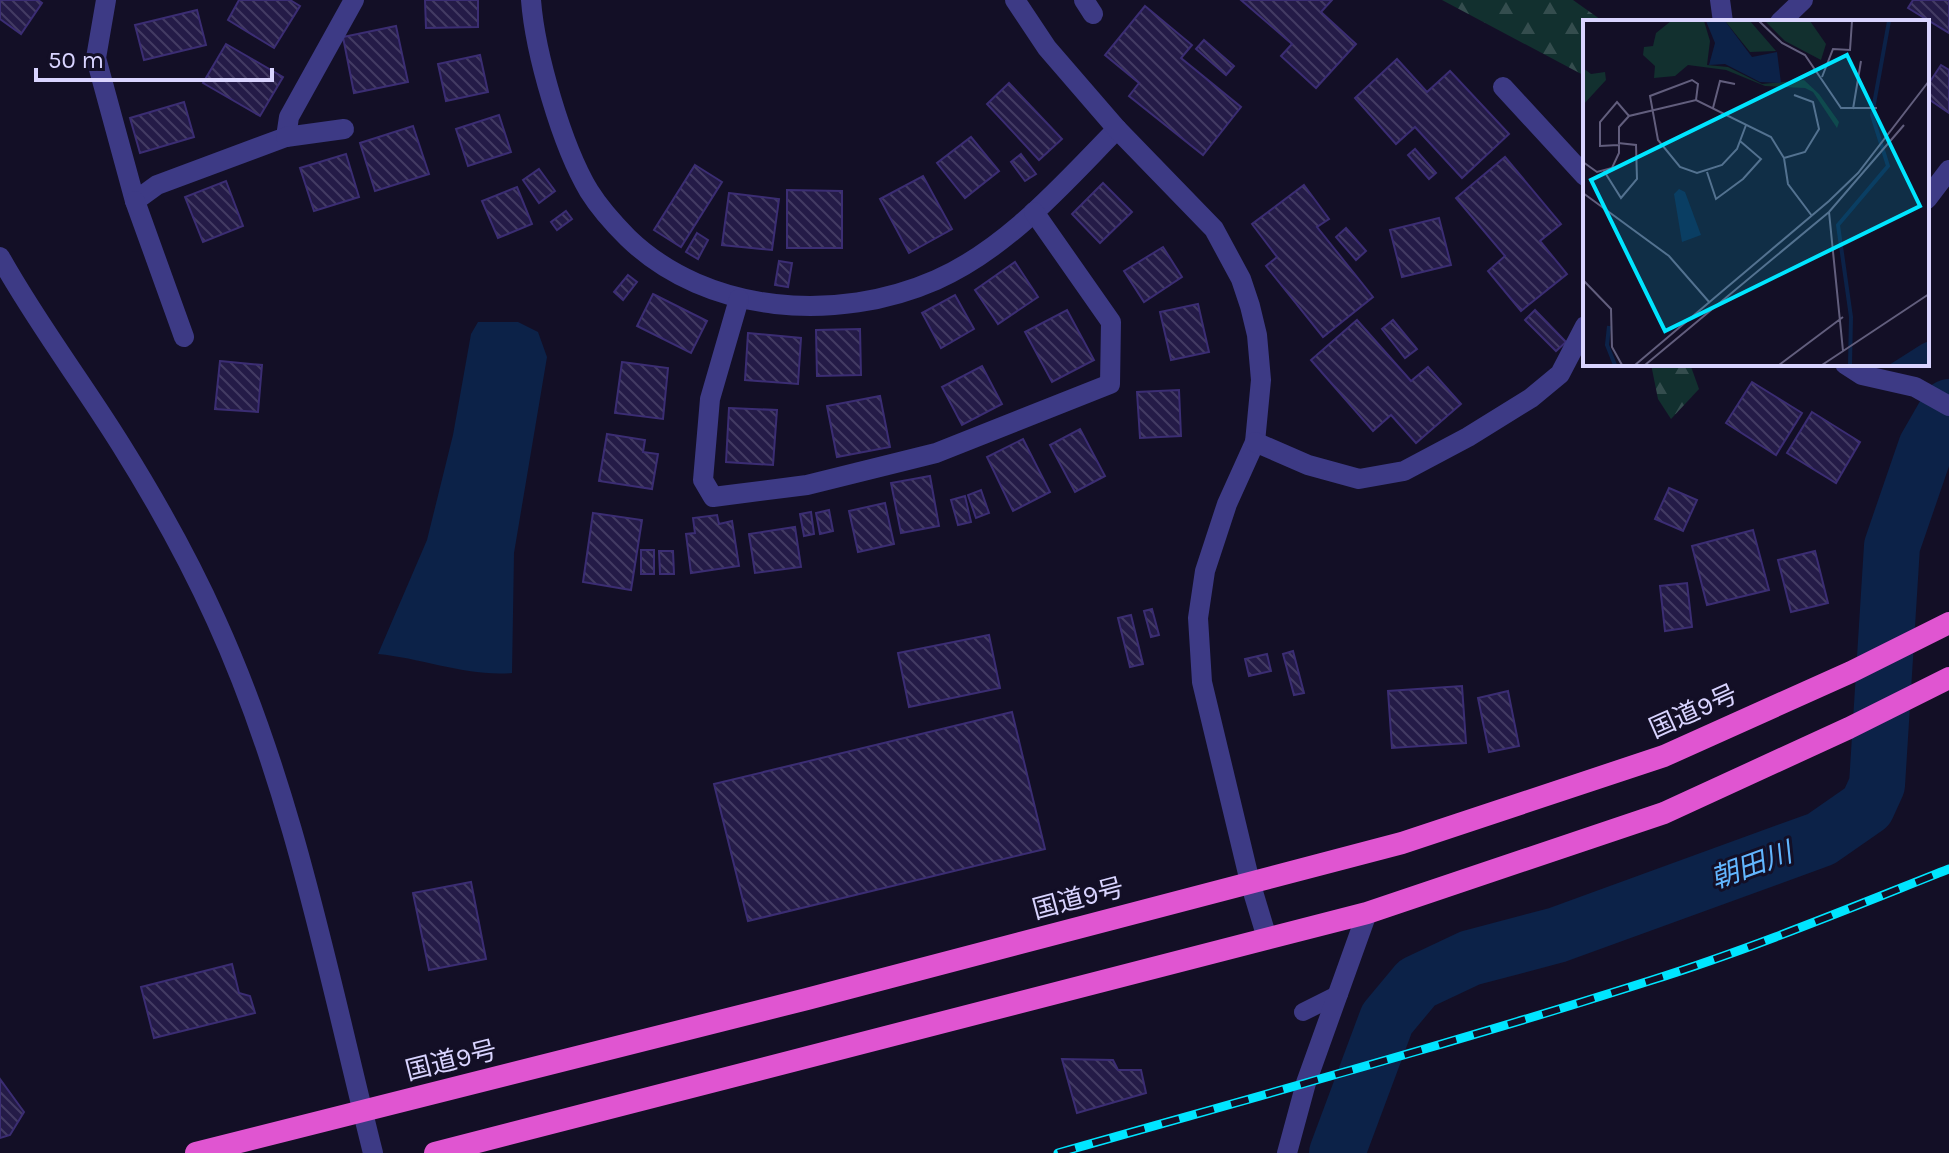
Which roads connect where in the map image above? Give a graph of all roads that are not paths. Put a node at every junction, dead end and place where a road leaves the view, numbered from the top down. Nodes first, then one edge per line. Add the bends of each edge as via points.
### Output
1 (106, 0) edge
2 (354, 0) edge
3 (531, 0) edge
4 (1015, 0) edge
5 (1720, 0) edge
6 (1803, 0) edge
7 (1723, 20) edge
8 (1782, 20) edge
9 (1503, 87) dead end
10 (344, 129) dead end
11 (1117, 129) junction
12 (286, 137) junction
13 (1949, 170) edge
14 (1583, 174) edge
15 (1929, 196) edge
16 (135, 201) junction
17 (1034, 212) junction
18 (0, 257) edge
19 (739, 299) junction
20 (1583, 330) edge
21 (184, 337) dead end
22 (1848, 366) edge
23 (1949, 406) edge
24 (1255, 442) junction
25 (1949, 623) edge
26 (1949, 678) edge
27 (1250, 882) junction
28 (1367, 913) junction
29 (1267, 938) junction
30 (1339, 994) junction
31 (1303, 1012) dead end
32 (362, 1112) junction
33 (196, 1153) edge
34 (373, 1153) edge
35 (435, 1153) edge
36 (1287, 1153) edge

1 - 16 street via 96,58
2 - 12 street via 289,117
3 - 19 street via 538,50 561,129 589,192 628,239 679,275
4 - 11 street via 1047,48
5 - 7 street
6 - 8 street
9 - 14 street
10 - 12 street
11 - 17 street
11 - 24 street via 1214,229 1241,279 1257,335 1261,380
12 - 16 street via 157,185
13 - 15 street
16 - 21 street
17 - 19 street via 990,248 938,279 897,295 850,305
17 - 19 street via 1111,322 1110,384 936,453 807,485 713,497 703,480 710,399
18 - 32 street via 164,519 254,707 316,915
20 - 24 street via 1560,374 1531,398 1404,471 1359,479
22 - 23 street via 1862,375 1915,387
24 - 27 street via 1222,518 1205,571 1198,618 1202,682
25 - 27 highway, 国道9号 via 1664,756 1402,843
26 - 28 highway via 1664,813
27 - 29 street
27 - 32 highway, 国道9号
28 - 29 highway
28 - 30 street
29 - 35 highway
30 - 31 lane
30 - 36 street
32 - 33 highway, 国道9号
32 - 34 street

